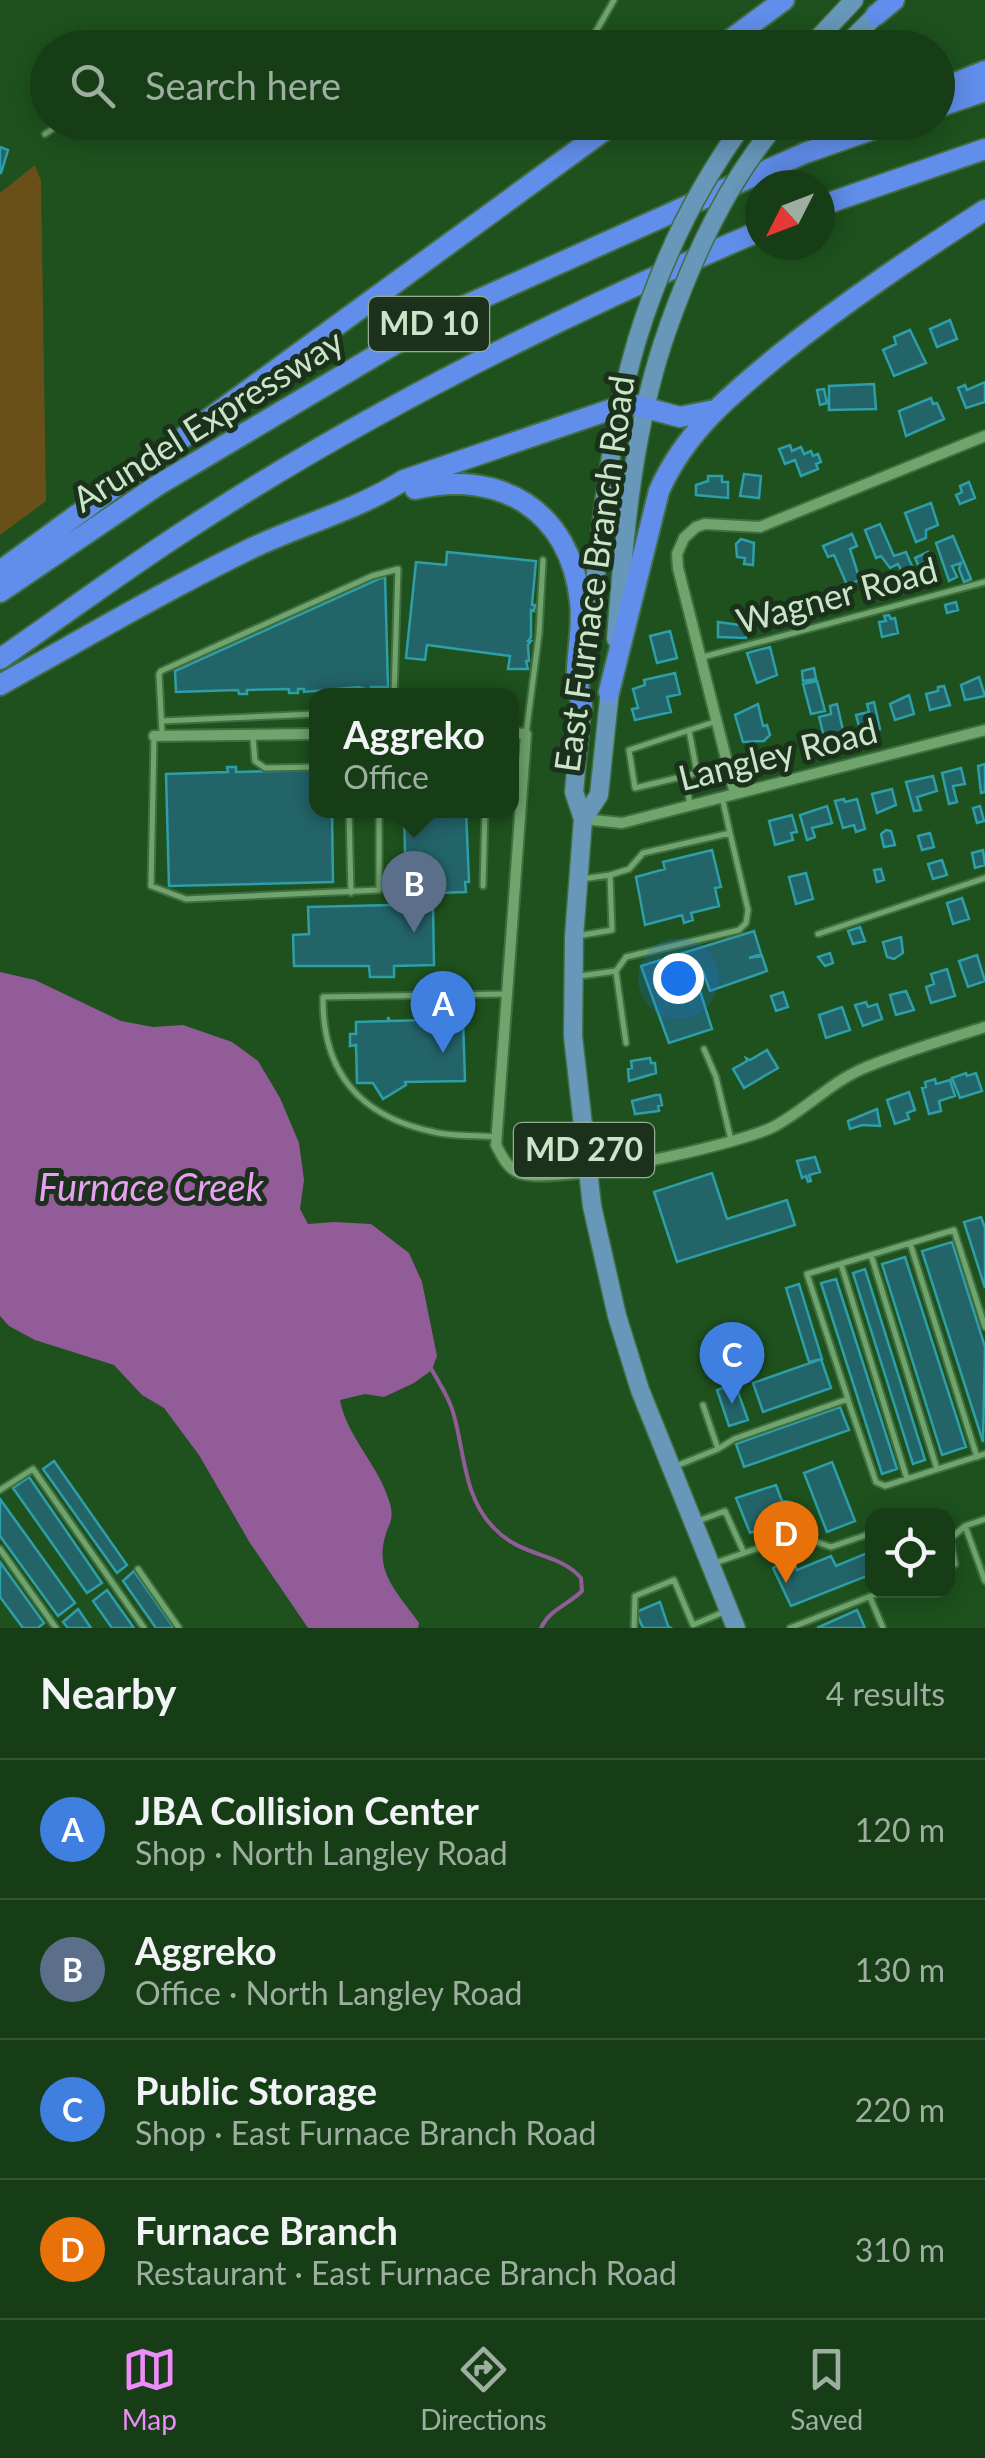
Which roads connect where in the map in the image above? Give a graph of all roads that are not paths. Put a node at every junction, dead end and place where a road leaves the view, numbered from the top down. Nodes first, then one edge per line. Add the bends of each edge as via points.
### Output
1 (614, 0) edge
2 (784, 0) edge
3 (854, 0) edge
4 (887, 5) edge
5 (597, 30) edge
6 (743, 30) edge
7 (825, 30) edge
8 (861, 30) edge
9 (985, 71) edge
10 (955, 83) edge
11 (985, 91) edge
12 (955, 101) edge
13 (591, 140) edge
14 (733, 140) edge
15 (764, 140) edge
16 (827, 140) edge
17 (843, 140) edge
18 (985, 149) edge
19 (804, 154) junction
20 (835, 201) edge
21 (985, 210) edge
22 (745, 238) edge
23 (620, 406) junction
24 (647, 407) junction
25 (715, 410) junction
26 (985, 436) edge
27 (383, 493) junction
28 (543, 560) dead end
29 (0, 571) edge
30 (985, 582) edge
31 (0, 592) edge
32 (701, 658) junction
33 (0, 659) edge
34 (0, 685) edge
35 (394, 688) edge
36 (610, 692) junction
37 (582, 708) junction
38 (309, 714) edge
39 (162, 721) junction
40 (717, 721) junction
41 (689, 730) junction
42 (985, 730) edge
43 (309, 734) edge
44 (519, 734) edge
45 (526, 734) junction
46 (253, 735) junction
47 (158, 736) junction
48 (309, 766) edge
49 (685, 776) junction
50 (519, 777) edge
51 (729, 796) junction
52 (690, 806) junction
53 (350, 818) edge
54 (379, 818) edge
55 (484, 818) edge
56 (515, 818) edge
57 (583, 820) junction
58 (730, 833) junction
59 (610, 876) junction
60 (985, 878) edge
61 (578, 880) junction
62 (483, 886) dead end
63 (351, 893) junction
64 (818, 934) dead end
65 (574, 937) junction
66 (616, 971) junction
67 (572, 977) junction
68 (506, 994) junction
69 (985, 1028) edge
70 (626, 1044) dead end
71 (704, 1049) dead end
72 (496, 1136) junction
73 (732, 1142) junction
74 (586, 1171) junction
75 (910, 1243) junction
76 (870, 1255) junction
77 (841, 1264) junction
78 (985, 1327) edge
79 (848, 1399) junction
80 (703, 1404) dead end
81 (718, 1449) junction
82 (985, 1454) edge
83 (976, 1457) junction
84 (670, 1469) junction
85 (937, 1469) junction
86 (907, 1479) junction
87 (0, 1490) edge
88 (985, 1519) edge
89 (692, 1523) junction
90 (964, 1526) junction
91 (955, 1534) edge
92 (865, 1535) edge
93 (0, 1549) edge
94 (744, 1553) junction
95 (710, 1564) junction
96 (138, 1569) dead end
97 (985, 1581) edge
98 (867, 1598) edge
99 (870, 1598) edge
100 (729, 1610) junction
101 (56, 1628) edge
102 (144, 1628) edge
103 (179, 1628) edge
104 (634, 1628) edge
105 (736, 1628) edge
106 (790, 1628) edge
107 (883, 1628) edge

1 - 5 lane
2 - 6 highway
3 - 7 main road
4 - 8 main road
9 - 10 highway
11 - 12 highway
13 - 29 highway
14 - 23 main road, East Furnace Branch Road / MD 270, bridge via 682,226 637,340
15 - 24 main road, East Furnace Branch Road / MD 270, bridge via 704,238 669,324
16 - 19 highway
17 - 19 highway, Arundel Expressway / MD 10
18 - 20 highway
19 - 31 highway, Arundel Expressway / MD 10 via 442,316 158,485
21 - 25 highway via 838,307
22 - 33 highway, MD 10 via 412,397 193,525
23 - 24 highway
23 - 27 highway
23 - 37 main road, East Furnace Branch Road / MD 270
24 - 25 highway via 680,417
24 - 36 main road, East Furnace Branch Road / MD 270
25 - 36 highway via 672,461 660,490
26 - 32 street via 760,527 696,527 684,538 678,568
27 - 34 highway via 160,594
27 - 37 highway via 448,481 477,484 511,496 553,528 577,580
28 - 45 lane
30 - 32 lane, Wagner Road
32 - 40 street
35 - 39 lane via 398,569 162,671
36 - 57 main road, East Furnace Branch Road / MD 270 via 598,795
37 - 57 main road, East Furnace Branch Road / MD 270 via 574,792
38 - 39 lane
39 - 47 lane
40 - 41 lane
40 - 51 street
41 - 49 lane via 697,773
41 - 49 lane via 629,750 635,788
42 - 51 street, Langley Road
43 - 46 street
44 - 45 street
45 - 50 street
46 - 47 street
46 - 48 lane via 255,760 265,768
47 - 63 lane via 151,886 186,899
49 - 52 lane
51 - 52 street, Langley Road
51 - 58 lane
52 - 57 street, Langley Road via 622,823
53 - 63 lane
54 - 63 lane via 379,890
55 - 62 lane
56 - 68 street
57 - 61 main road, East Furnace Branch Road / MD 270
58 - 59 lane via 643,853 629,869
58 - 66 lane via 746,923 626,956
59 - 61 lane
59 - 65 lane via 612,930
60 - 64 lane
61 - 65 main road, East Furnace Branch Road / MD 270
65 - 67 main road, East Furnace Branch Road / MD 270
66 - 67 lane
66 - 70 lane
67 - 74 main road, East Furnace Branch Road / MD 270
68 - 72 street
68 - 72 lane via 322,997 330,1056 357,1098 434,1132
69 - 73 street via 856,1071 769,1129
71 - 73 lane
72 - 74 street via 504,1162 517,1172
73 - 74 street
74 - 84 main road, East Furnace Branch Road / MD 270 via 617,1316
75 - 76 lane
75 - 78 lane via 954,1230
75 - 83 lane
76 - 77 lane
76 - 85 lane
77 - 79 lane via 807,1274
77 - 86 lane
79 - 81 lane
79 - 86 lane via 876,1482
80 - 81 lane
81 - 84 lane
82 - 83 lane
83 - 85 lane
84 - 89 main road, East Furnace Branch Road / MD 270
85 - 86 lane
87 - 102 lane via 33,1468
88 - 90 lane
89 - 94 lane via 725,1511
89 - 95 main road, East Furnace Branch Road / MD 270
90 - 91 lane
90 - 97 lane
92 - 94 lane via 832,1546 796,1535
93 - 101 lane
94 - 95 lane
95 - 100 main road, East Furnace Branch Road / MD 270
96 - 103 lane
98 - 106 lane
99 - 107 lane
100 - 104 lane via 693,1625 674,1580 636,1596
100 - 105 main road, East Furnace Branch Road / MD 270

